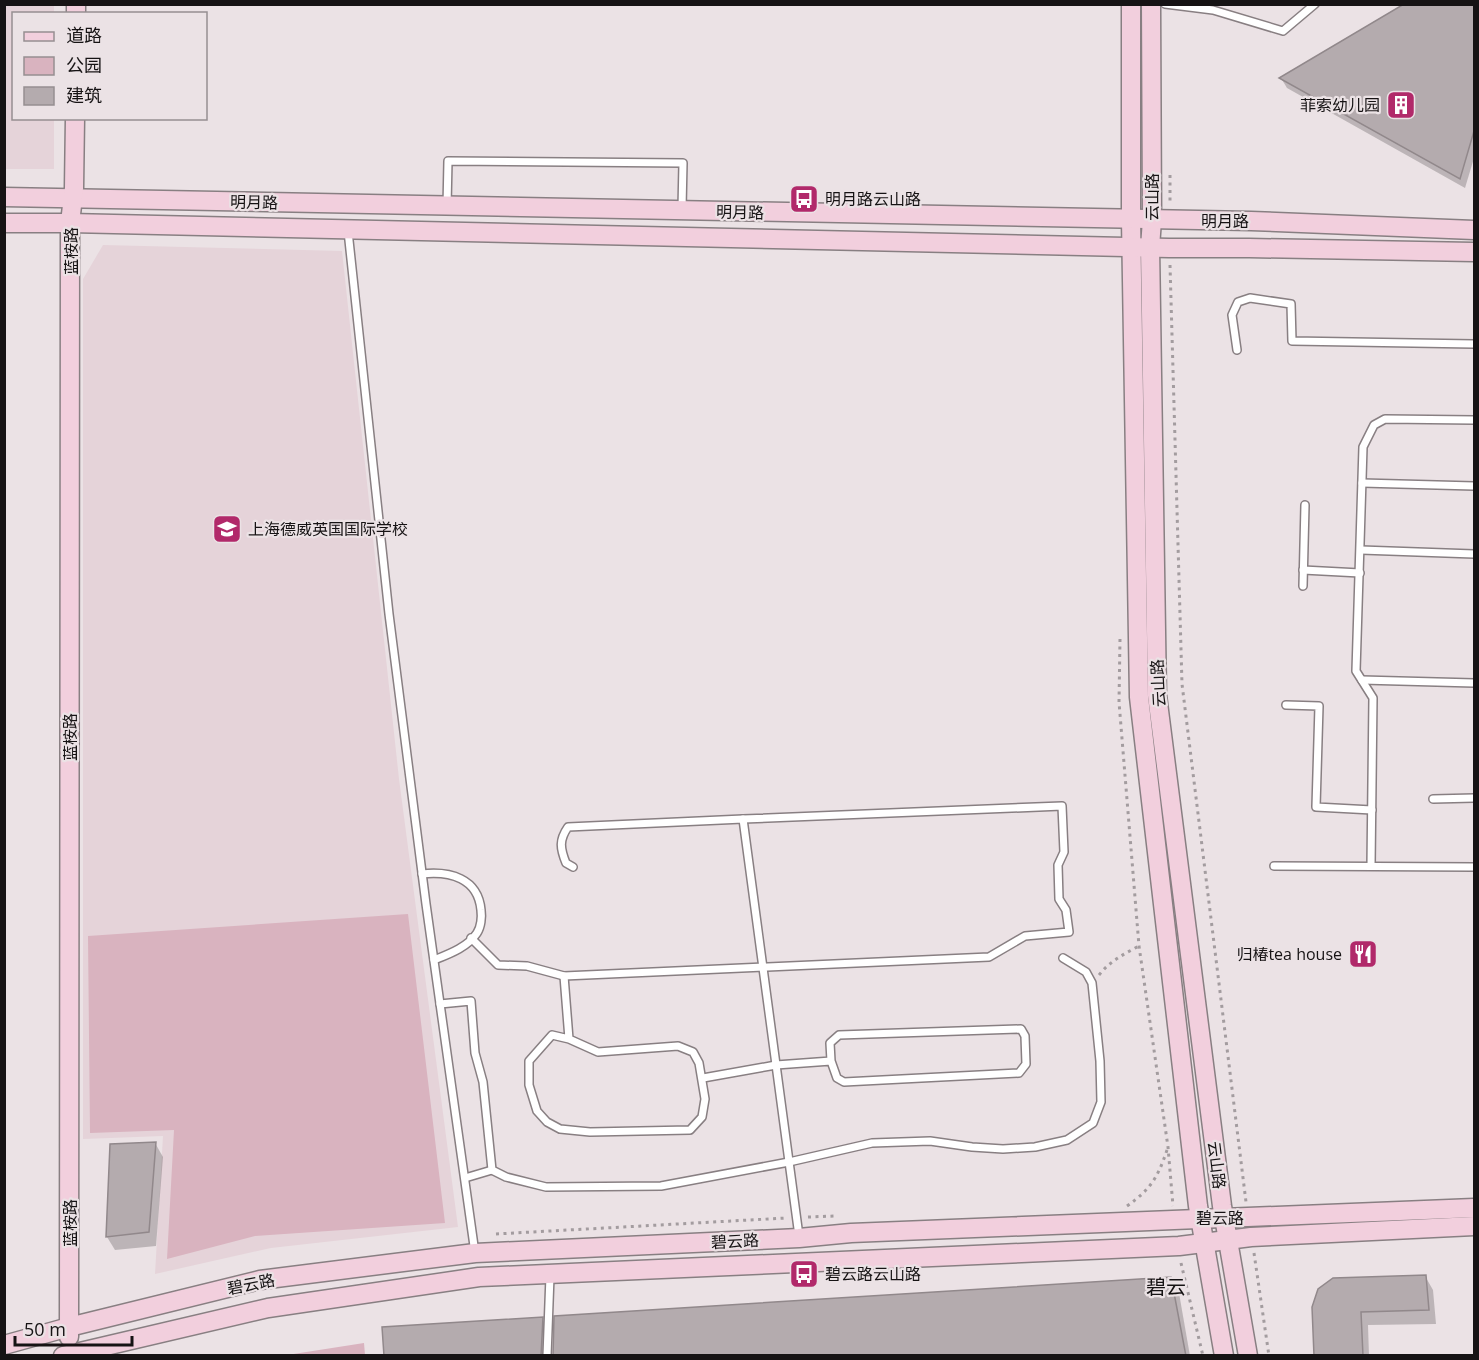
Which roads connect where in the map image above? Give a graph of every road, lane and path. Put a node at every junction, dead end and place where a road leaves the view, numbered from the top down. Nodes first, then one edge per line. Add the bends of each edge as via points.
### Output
1 (1131, 4) edge
2 (1151, 4) edge
3 (1165, 4) edge
4 (1315, 4) edge
5 (75, 120) edge
6 (1170, 175) dead end
7 (4, 197) edge
8 (73, 198) junction
9 (447, 206) junction
10 (682, 211) junction
11 (1131, 220) junction
12 (1161, 221) junction
13 (4, 223) edge
14 (70, 223) junction
15 (348, 229) junction
16 (1474, 230) edge
17 (1141, 247) junction
18 (1169, 248) junction
19 (1474, 252) edge
20 (1474, 344) edge
21 (1237, 350) dead end
22 (1474, 420) edge
23 (1362, 483) junction
24 (1474, 486) edge
25 (1305, 505) dead end
26 (1361, 550) junction
27 (1474, 554) edge
28 (1303, 570) junction
29 (1360, 573) junction
30 (1303, 586) dead end
31 (1362, 680) junction
32 (1474, 683) edge
33 (1286, 705) dead end
34 (1474, 798) edge
35 (1433, 799) dead end
36 (1372, 810) junction
37 (743, 819) junction
38 (1274, 866) dead end
39 (1371, 866) junction
40 (573, 867) dead end
41 (1474, 867) edge
42 (422, 874) junction
43 (471, 938) junction
44 (1139, 946) dead end
45 (1063, 958) dead end
46 (434, 960) junction
47 (762, 967) junction
48 (564, 976) junction
49 (1092, 983) junction
50 (440, 1004) junction
51 (569, 1039) junction
52 (831, 1061) junction
53 (776, 1065) junction
54 (703, 1078) junction
55 (1168, 1147) dead end
56 (789, 1162) junction
57 (492, 1170) junction
58 (465, 1178) junction
59 (1474, 1208) edge
60 (1123, 1209) dead end
61 (1200, 1218) junction
62 (1225, 1218) junction
63 (1248, 1218) junction
64 (1474, 1226) edge
65 (1251, 1237) junction
66 (799, 1238) junction
67 (1228, 1240) junction
68 (1204, 1242) junction
69 (476, 1253) junction
70 (550, 1274) junction
71 (69, 1327) junction
72 (4, 1345) edge
73 (67, 1355) edge
74 (547, 1356) edge
75 (1224, 1356) edge
76 (1248, 1356) edge
77 (1269, 1356) edge

1 - 11 street, 云山路
2 - 12 street, 云山路
3 - 4 lane via 1213,10 1283,30
5 - 8 street, 蓝桉路
6 - 12 path
7 - 8 street, 明月路
8 - 9 street, 明月路
8 - 14 street, 蓝桉路
9 - 10 street, 明月路
9 - 10 lane via 448,161 683,164
10 - 11 street, 明月路
11 - 12 street, 明月路
11 - 17 street, 云山路
12 - 16 street, 明月路
12 - 17 street, 云山路
13 - 14 street, 明月路
14 - 15 street, 明月路
14 - 71 street, 蓝桉路
15 - 17 street, 明月路
15 - 42 lane via 389,614
17 - 18 street, 明月路
17 - 61 street, 云山路 via 1139,697
17 - 62 street, 云山路 via 1157,695
18 - 19 street, 明月路
18 - 63 path via 1182,684
20 - 21 lane via 1292,341 1291,304 1250,298 1238,302 1232,315
22 - 23 lane via 1386,420 1374,424 1363,447
23 - 24 lane
23 - 26 lane
25 - 28 lane
26 - 27 lane
26 - 29 lane
28 - 29 lane
28 - 30 lane
29 - 31 lane via 1356,670
31 - 32 lane
31 - 36 lane via 1373,698
33 - 36 lane via 1319,706 1316,807
34 - 35 lane
36 - 39 lane
37 - 40 lane via 568,827 562,836 562,852 566,863
37 - 47 lane
37 - 47 lane via 1062,806 1064,852 1058,866 1059,899 1066,910 1069,932 1024,936 989,957
38 - 39 lane
39 - 41 lane
42 - 43 lane via 448,874 471,885 481,911 477,933
42 - 46 lane
43 - 46 lane
43 - 48 lane via 498,966 527,966
44 - 49 path via 1106,966
45 - 49 lane via 1086,972
46 - 50 lane
47 - 48 lane
47 - 53 lane
48 - 51 lane
49 - 56 lane via 1101,1102 1093,1123 1067,1140 1003,1149 930,1141 872,1143
50 - 57 lane via 471,1001
50 - 58 lane
51 - 54 lane via 598,1052 678,1046 693,1052
51 - 54 lane via 552,1035 529,1061 529,1085 537,1112 560,1129 690,1130 702,1117
52 - 52 lane via 830,1043 839,1035 1021,1029 1025,1036 1026,1064 1019,1073 844,1082 837,1078
52 - 53 lane
53 - 54 lane
53 - 56 lane
55 - 60 path via 1160,1173 1145,1193
56 - 57 lane via 661,1186 616,1188 546,1187
56 - 66 lane
57 - 58 lane
58 - 69 lane
59 - 63 street, 碧云路
61 - 62 street, 碧云路
61 - 66 street, 碧云路
61 - 68 street, 云山路
62 - 63 street, 碧云路
62 - 67 street, 云山路
64 - 65 street, 碧云路
65 - 67 street, 碧云路
65 - 77 path
66 - 69 street, 碧云路
67 - 68 street, 碧云路
67 - 76 street, 云山路
68 - 70 street, 碧云路
68 - 75 street, 云山路
69 - 71 street, 碧云路 via 260,1280
70 - 73 street, 碧云路 via 478,1277 268,1308
70 - 74 lane
71 - 72 street, 碧云路
71 - 73 street, 蓝桉路

